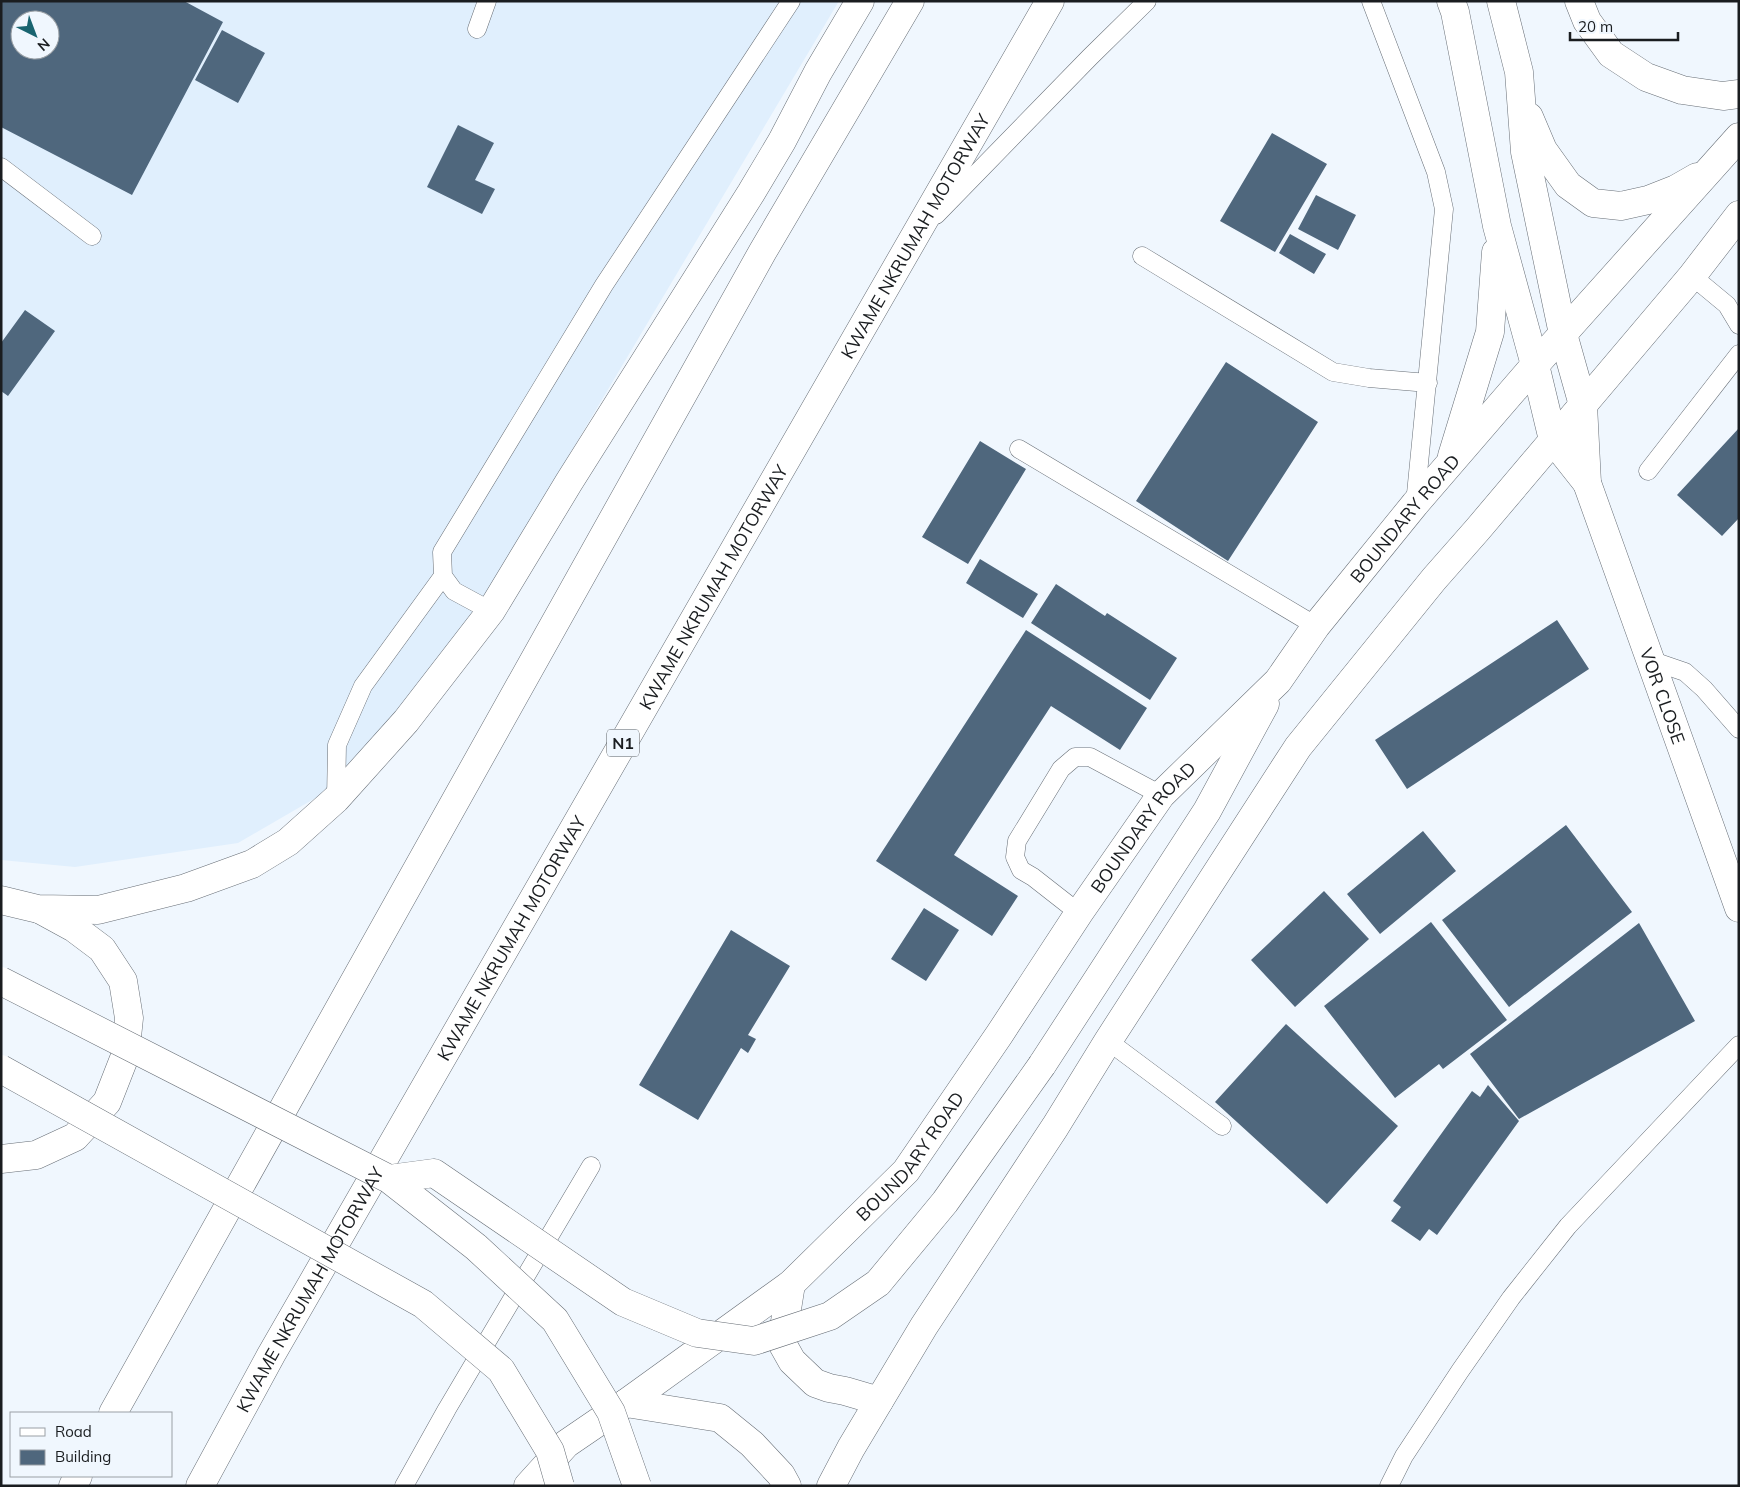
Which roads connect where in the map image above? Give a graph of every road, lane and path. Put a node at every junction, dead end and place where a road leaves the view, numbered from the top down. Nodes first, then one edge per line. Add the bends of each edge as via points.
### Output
1 (487, 1) edge
2 (791, 1) edge
3 (860, 1) edge
4 (910, 1) edge
5 (1050, 1) edge
6 (1147, 1) edge
7 (1371, 1) edge
8 (1451, 1) edge
9 (1500, 1) edge
10 (1579, 1) edge
11 (477, 29) dead end
12 (1739, 94) edge
13 (1521, 97) junction
14 (1739, 137) edge
15 (1, 167) edge
16 (1711, 169) junction
17 (1739, 215) edge
18 (1497, 226) junction
19 (92, 236) dead end
20 (915, 237) junction
21 (1142, 256) dead end
22 (1692, 276) junction
23 (1739, 325) edge
24 (1563, 334) junction
25 (1739, 354) edge
26 (1535, 365) junction
27 (1428, 383) junction
28 (1583, 405) junction
29 (1553, 440) junction
30 (1019, 449) dead end
31 (1450, 464) junction
32 (1648, 471) dead end
33 (1587, 483) junction
34 (1415, 504) junction
35 (443, 576) junction
36 (491, 611) junction
37 (1316, 626) junction
38 (1650, 660) junction
39 (1278, 681) junction
40 (1739, 728) edge
41 (1161, 795) junction
42 (336, 799) junction
43 (1, 900) edge
44 (1739, 908) edge
45 (38, 909) junction
46 (1079, 913) junction
47 (1, 982) edge
48 (1108, 1041) junction
49 (1739, 1045) edge
50 (1, 1069) edge
51 (1222, 1126) dead end
52 (1, 1159) edge
53 (591, 1166) dead end
54 (389, 1179) junction
55 (791, 1284) junction
56 (879, 1401) junction
57 (626, 1403) junction
58 (114, 1412) edge
59 (200, 1486) edge
60 (404, 1486) edge
61 (528, 1486) edge
62 (560, 1486) edge
63 (638, 1486) edge
64 (787, 1486) edge
65 (831, 1486) edge
66 (1389, 1486) edge

1 - 11 lane
2 - 35 lane via 604,285 442,552
3 - 36 main road via 751,193
4 - 58 main road via 763,251
5 - 20 main road, KWAME NKRUMAH MOTORWAY / N1
6 - 20 lane
7 - 27 lane via 1436,172 1444,209
8 - 18 main road
9 - 13 main road, VOR CLOSE via 1519,72
10 - 12 main road via 1587,20 1611,54 1646,77 1682,90 1723,96
13 - 16 main road via 1543,150 1568,185 1593,203 1621,206 1648,200 1676,190
13 - 24 main road, VOR CLOSE via 1525,152
14 - 16 main road, BOUNDARY ROAD
15 - 19 lane
16 - 24 main road, BOUNDARY ROAD
17 - 22 main road
18 - 26 main road
18 - 31 main road via 1490,332
20 - 59 main road, KWAME NKRUMAH MOTORWAY / N1 via 276,1346
21 - 27 lane via 1333,372
22 - 23 lane via 1728,305
22 - 28 main road
24 - 26 main road, BOUNDARY ROAD
24 - 28 main road, VOR CLOSE
25 - 32 lane
26 - 29 main road
26 - 31 main road, BOUNDARY ROAD
27 - 34 lane
28 - 29 main road
28 - 33 main road, VOR CLOSE
29 - 33 main road, VOR CLOSE
29 - 48 main road via 1434,579 1298,747
30 - 37 lane
31 - 34 main road, BOUNDARY ROAD
33 - 38 main road, VOR CLOSE
34 - 37 main road, BOUNDARY ROAD
35 - 36 lane via 454,591
35 - 42 lane via 363,686 337,745
36 - 42 main road via 406,721
37 - 39 main road, BOUNDARY ROAD
38 - 40 lane via 1685,672
38 - 44 main road, VOR CLOSE
39 - 41 main road, BOUNDARY ROAD
39 - 54 main road, bridge via 1207,811 1042,1065 945,1202 878,1283 830,1316 754,1341 697,1333 623,1302 434,1173
41 - 46 main road, BOUNDARY ROAD
41 - 46 lane via 1090,757 1075,757 1061,769 1017,841 1015,857 1021,870
42 - 45 main road via 288,842 252,864 186,888 98,910
43 - 45 main road
45 - 52 main road via 74,928 102,949 123,980 129,1018 125,1056 107,1102 75,1137 36,1155
46 - 55 main road, BOUNDARY ROAD via 906,1171
47 - 54 main road, bridge
48 - 51 lane
48 - 56 main road
49 - 66 lane via 1568,1226 1511,1298 1460,1371 1404,1456
50 - 62 main road, bridge via 423,1304 501,1370 550,1451
53 - 60 lane
54 - 63 main road, bridge via 476,1247 555,1320 611,1412
55 - 56 main road via 783,1344 792,1361 815,1383
55 - 57 main road, BOUNDARY ROAD
56 - 65 main road
57 - 61 main road, BOUNDARY ROAD via 566,1444
57 - 64 main road via 720,1418 752,1444

